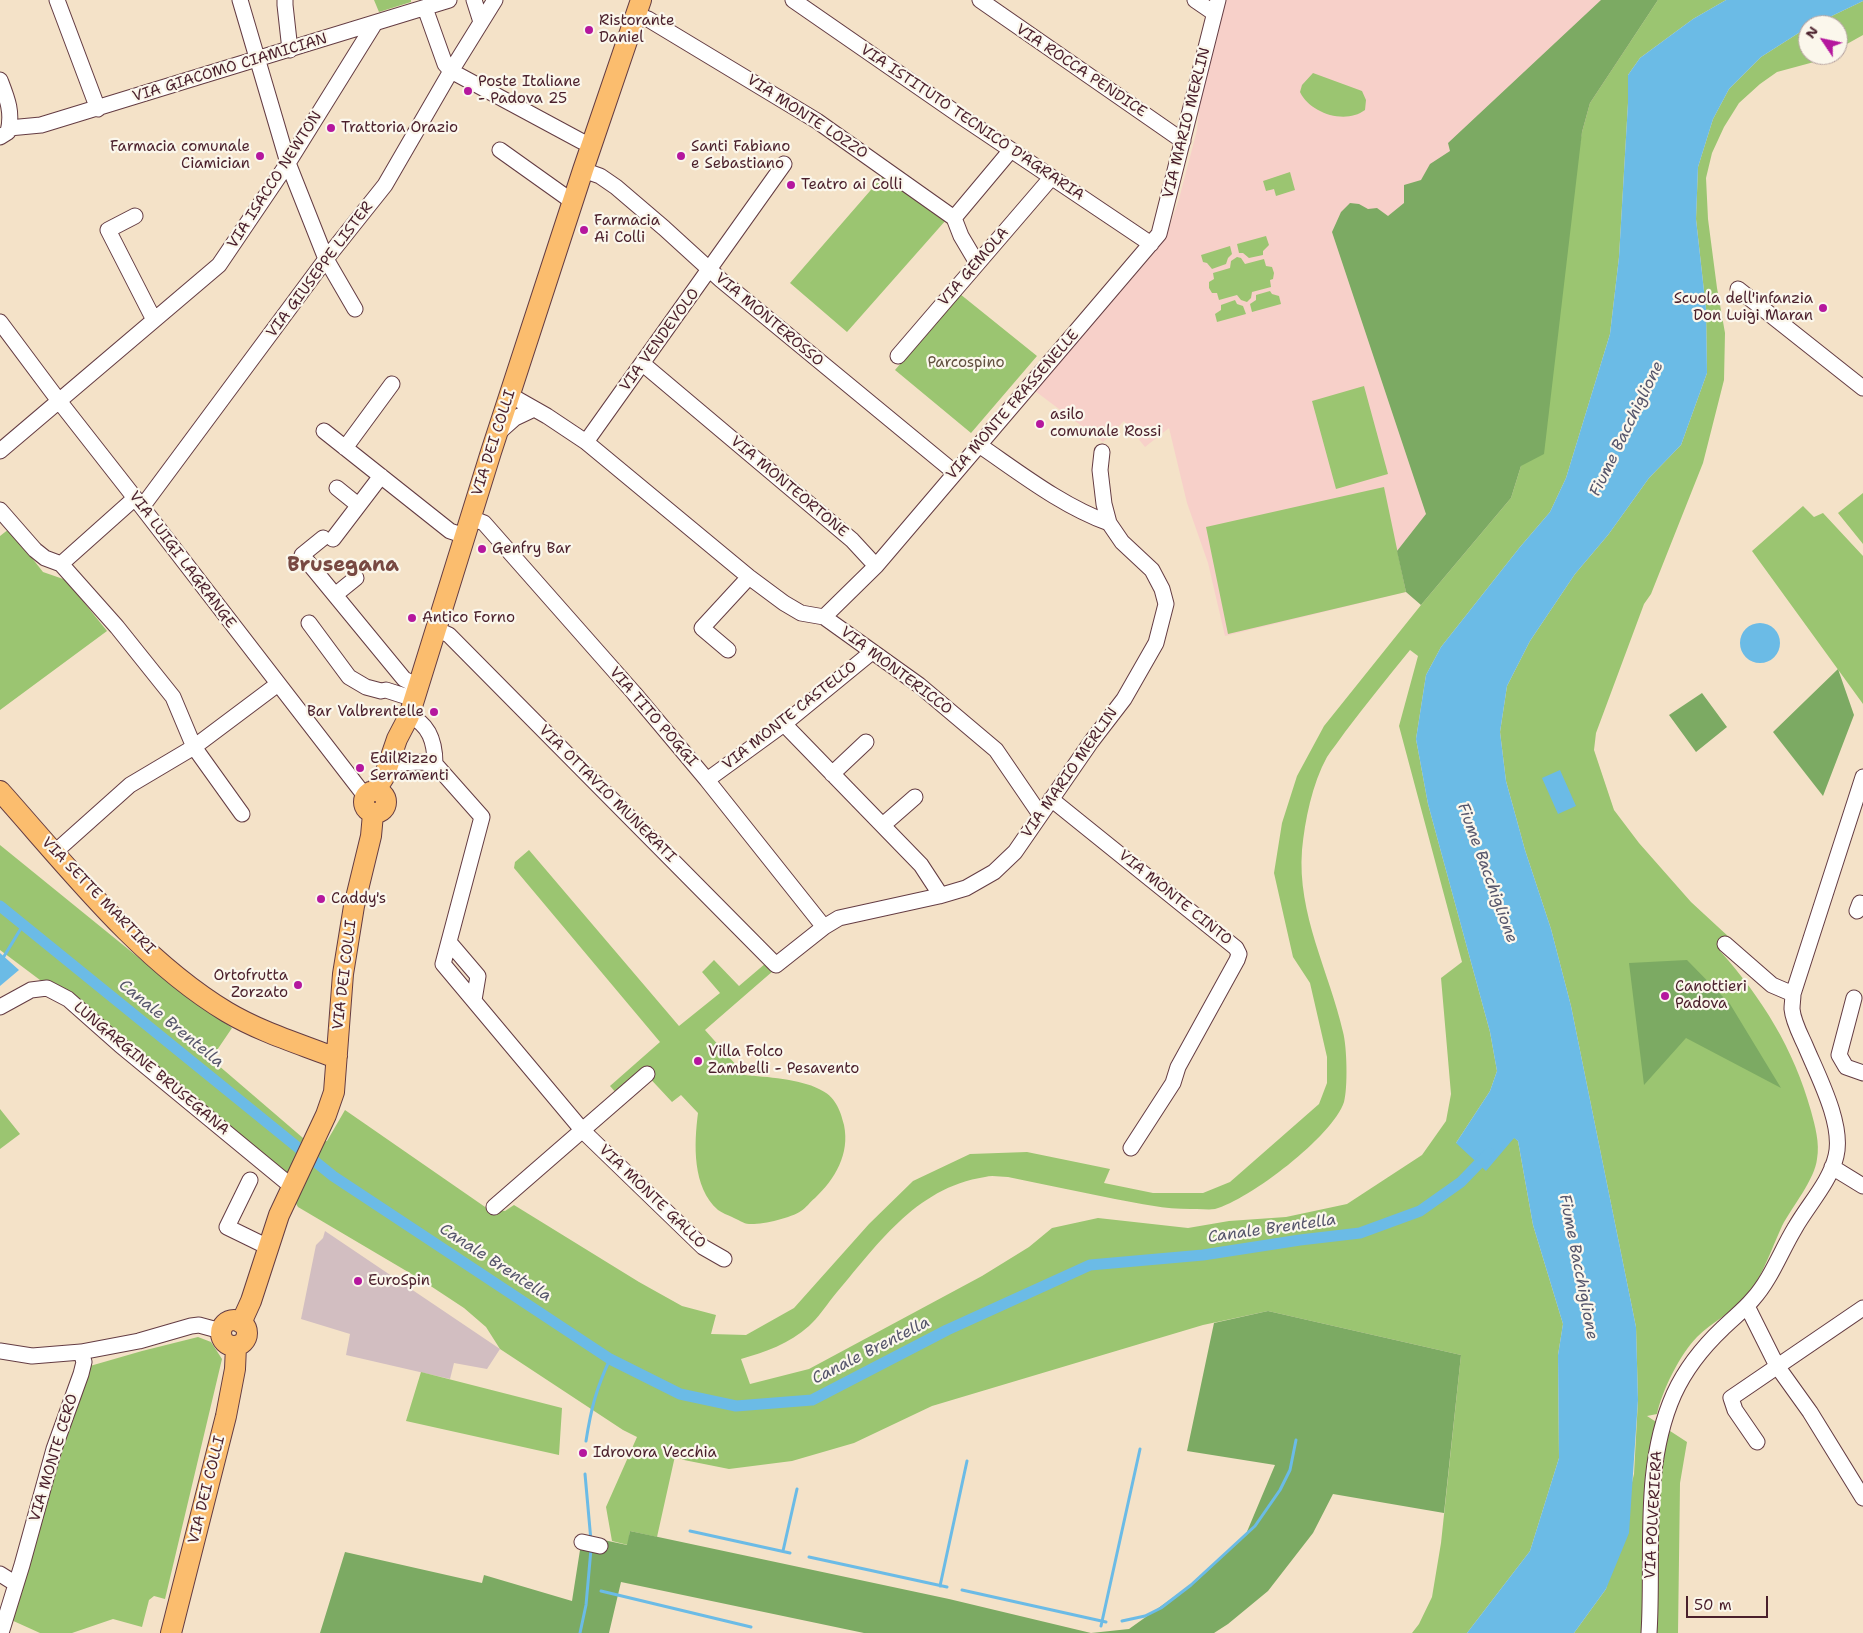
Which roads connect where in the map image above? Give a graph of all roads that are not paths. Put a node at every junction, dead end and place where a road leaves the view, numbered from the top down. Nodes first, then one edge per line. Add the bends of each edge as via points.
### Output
1 (57, 0) edge
2 (300, 0) edge
3 (474, 0) edge
4 (495, 0) edge
5 (793, 0) edge
6 (980, 0) edge
7 (1194, 0) edge
8 (241, 1) edge
9 (443, 1) edge
10 (285, 3) edge
11 (422, 5) edge
12 (1216, 6) edge
13 (639, 7) edge
14 (481, 22) junction
15 (375, 23) junction
16 (290, 50) junction
17 (257, 60) junction
18 (451, 71) junction
19 (0, 80) edge
20 (98, 109) junction
21 (3, 129) edge
22 (1183, 141) junction
23 (592, 145) junction
24 (500, 150) dead end
25 (1011, 150) junction
26 (288, 163) junction
27 (784, 164) dead end
28 (583, 170) junction
29 (1051, 178) junction
30 (573, 202) junction
31 (134, 216) dead end
32 (954, 218) junction
33 (1151, 244) junction
34 (326, 258) junction
35 (977, 263) junction
36 (710, 270) junction
37 (1738, 289) dead end
38 (355, 309) dead end
39 (154, 320) junction
40 (0, 322) edge
41 (898, 356) dead end
42 (643, 364) junction
43 (392, 384) dead end
44 (1863, 388) edge
45 (510, 396) junction
46 (59, 401) junction
47 (534, 409) junction
48 (324, 431) dead end
49 (497, 434) junction
50 (586, 442) junction
51 (979, 445) junction
52 (346, 448) junction
53 (0, 451) edge
54 (1102, 452) dead end
55 (954, 472) junction
56 (381, 476) junction
57 (337, 488) dead end
58 (138, 502) junction
59 (358, 505) junction
60 (0, 510) edge
61 (1108, 523) junction
62 (468, 527) junction
63 (61, 564) junction
64 (876, 566) junction
65 (749, 577) junction
66 (356, 578) dead end
67 (335, 595) junction
68 (824, 617) junction
69 (309, 623) dead end
70 (436, 629) junction
71 (728, 650) dead end
72 (872, 652) junction
73 (278, 684) junction
74 (412, 705) junction
75 (784, 724) junction
76 (866, 742) dead end
77 (194, 747) junction
78 (398, 763) junction
79 (435, 764) junction
80 (832, 774) junction
81 (1863, 777) edge
82 (707, 780) junction
83 (0, 791) edge
84 (915, 798) dead end
85 (1051, 799) junction
86 (375, 800) junction
87 (242, 814) dead end
88 (1041, 814) junction
89 (883, 825) junction
90 (55, 852) junction
91 (939, 896) junction
92 (824, 927) junction
93 (1725, 944) dead end
94 (774, 964) joint
95 (1793, 994) junction
96 (1854, 998) dead end
97 (0, 1007) edge
98 (337, 1056) junction
99 (1863, 1072) edge
100 (647, 1074) dead end
101 (583, 1131) junction
102 (1131, 1148) dead end
103 (1832, 1167) junction
104 (250, 1180) dead end
105 (294, 1182) junction
106 (1863, 1186) edge
107 (494, 1207) dead end
108 (268, 1247) junction
109 (724, 1259) dead end
110 (1747, 1306) junction
111 (1863, 1308) edge
112 (241, 1323) junction
113 (221, 1330) junction
114 (236, 1346) junction
115 (0, 1351) edge
116 (81, 1352) junction
117 (1777, 1366) junction
118 (1758, 1442) dead end
119 (1863, 1498) edge
120 (582, 1542) dead end
121 (600, 1546) dead end
122 (0, 1574) edge
123 (16, 1584) junction
124 (1, 1633) edge
125 (171, 1633) edge
126 (1649, 1633) edge

1 - 20 street
2 - 10 street
3 - 14 street
4 - 14 street, VIA GIUSEPPE LISTER
5 - 25 street, VIA ISTITUTO TECNICO D'AGRARIA
6 - 22 street, VIA ROCCA PENDICE
7 - 12 street
8 - 17 street
9 - 11 street, VIA GIACOMO CIAMICIAN
10 - 16 street
11 - 15 street, VIA GIACOMO CIAMICIAN
11 - 18 street via 444,64
12 - 22 street, VIA MARIO MERLIN
13 - 23 main road, VIA DEI COLLI
13 - 32 street, VIA MONTE LOZZO via 648,19 817,121
14 - 18 street, VIA GIUSEPPE LISTER
15 - 16 street, VIA GIACOMO CIAMICIAN
15 - 26 street, VIA ISACCO NEWTON
16 - 17 street, VIA GIACOMO CIAMICIAN
17 - 20 street, VIA GIACOMO CIAMICIAN
17 - 26 street
18 - 23 street
18 - 34 street, VIA GIUSEPPE LISTER via 385,185
19 - 21 street via 11,110
20 - 21 street, VIA GIACOMO CIAMICIAN via 41,125
22 - 33 street, VIA MARIO MERLIN via 1159,234
23 - 28 main road, VIA DEI COLLI
24 - 30 street
25 - 29 street, VIA ISTITUTO TECNICO D'AGRARIA
25 - 32 street
26 - 34 street
26 - 39 street, VIA ISACCO NEWTON via 219,265
27 - 36 street, VIA VENDEVOLO
28 - 30 main road, VIA DEI COLLI
28 - 36 street, VIA MONTEROSSO via 600,176 616,188
29 - 33 street, VIA ISTITUTO TECNICO D'AGRARIA
29 - 35 street, VIA GEMOLA
30 - 45 main road, VIA DEI COLLI
31 - 39 street via 108,230
32 - 35 street
33 - 51 street, VIA MONTE FRASSENELLE
34 - 38 street
34 - 58 street, VIA GIUSEPPE LISTER
35 - 41 street, VIA GEMOLA
36 - 42 street, VIA VENDEVOLO
36 - 55 street, VIA MONTEROSSO
37 - 44 street
39 - 46 street, VIA ISACCO NEWTON
40 - 46 street, VIA LUIGI LAGRANGE
42 - 50 street, VIA VENDEVOLO
42 - 64 street, VIA MONTEORTONE via 852,540
43 - 52 street
45 - 47 street, VIA MONTERICCO
45 - 49 main road, VIA DEI COLLI
46 - 53 street, VIA ISACCO NEWTON
46 - 58 street, VIA LUIGI LAGRANGE
47 - 49 street via 515,418
47 - 50 street, VIA MONTERICCO
48 - 52 street, VIA TITO POGGI
49 - 62 main road, VIA DEI COLLI
50 - 65 street, VIA MONTERICCO
51 - 55 street, VIA MONTE FRASSENELLE
51 - 61 street via 1047,490
52 - 56 street, VIA TITO POGGI
54 - 61 street, VIA MARIO MERLIN via 1100,470
55 - 64 street, VIA MONTE FRASSENELLE
56 - 59 street
56 - 62 street, VIA TITO POGGI via 450,530
57 - 59 street
58 - 63 street, VIA GIUSEPPE LISTER
58 - 73 street, VIA LUIGI LAGRANGE
59 - 67 street via 328,539 302,555
60 - 63 street via 35,550
61 - 85 street, VIA MARIO MERLIN via 1122,542 1152,570 1166,604 1156,644 1124,699
62 - 70 main road, VIA DEI COLLI
62 - 82 street, VIA TITO POGGI via 484,523
63 - 77 street via 173,697
64 - 68 street
65 - 68 street, VIA MONTERICCO via 801,613
65 - 71 street via 702,628
66 - 67 street
67 - 74 street via 404,679
68 - 72 street, VIA MONTERICCO
69 - 74 street via 349,678 366,687 386,690
70 - 74 main road, VIA DEI COLLI
70 - 94 street, VIA OTTAVIO MUNERATI via 449,635
72 - 75 street, VIA MONTE CASTELLO
72 - 88 street, VIA MONTERICCO via 920,685 996,750
73 - 77 street
73 - 86 street, VIA LUIGI LAGRANGE
74 - 78 main road, VIA DEI COLLI
74 - 79 street via 434,742
74 - 86 main road, VIA DEI COLLI
75 - 80 street
75 - 82 street, VIA MONTE CASTELLO
76 - 80 street
77 - 87 street
77 - 90 street via 130,785
78 - 79 street
78 - 86 main road, VIA DEI COLLI
79 - 101 street, VIA MONTE GALLO via 482,817 444,964
80 - 89 street
81 - 95 street, VIA POLVERIERA
82 - 92 street, VIA TITO POGGI
83 - 90 main road, VIA SETTE MARTIRI
84 - 89 street
85 - 88 street, VIA MARIO MERLIN
85 - 102 street, VIA MONTE CINTO via 1236,948 1239,954 1178,1067 1173,1083
86 - 98 main road, VIA DEI COLLI via 371,836 348,940
88 - 91 street, VIA MARIO MERLIN via 1015,852 994,872 966,888
89 - 91 street via 921,865
90 - 98 main road, VIA SETTE MARTIRI via 114,918 153,955 209,1000 259,1028 328,1056
91 - 92 street, VIA MARIO MERLIN via 853,914
92 - 94 street, VIA MARIO MERLIN
93 - 95 street via 1772,985
95 - 103 street, VIA POLVERIERA via 1792,1010 1797,1028 1835,1126 1837,1143
96 - 99 street via 1839,1055 1846,1067
97 - 105 street, LUNGARGINE BRUSEGANA via 30,990 47,988 68,999 285,1181
98 - 105 main road, VIA DEI COLLI via 334,1092
100 - 101 street
101 - 107 street
101 - 109 street, VIA MONTE GALLO via 702,1247
103 - 106 street
103 - 110 street, VIA POLVERIERA via 1760,1291
104 - 108 street via 226,1227
105 - 108 main road, VIA DEI COLLI
108 - 112 main road, VIA DEI COLLI
110 - 117 street
110 - 126 street, VIA POLVERIERA via 1702,1350 1675,1393 1665,1417 1658,1443 1652,1494
111 - 117 street
112 - 113 main road via 229,1322
112 - 114 main road, VIA DEI COLLI via 246,1336
113 - 114 main road via 224,1342
113 - 116 street via 191,1326 139,1341
114 - 125 main road, VIA DEI COLLI via 236,1369 226,1416
115 - 116 street via 32,1356
116 - 123 street, VIA MONTE CERO via 84,1362 81,1374 54,1449
117 - 118 street via 1731,1398 1735,1410
117 - 119 street via 1810,1412
120 - 121 street
122 - 123 street
123 - 124 street, VIA MONTE CERO

